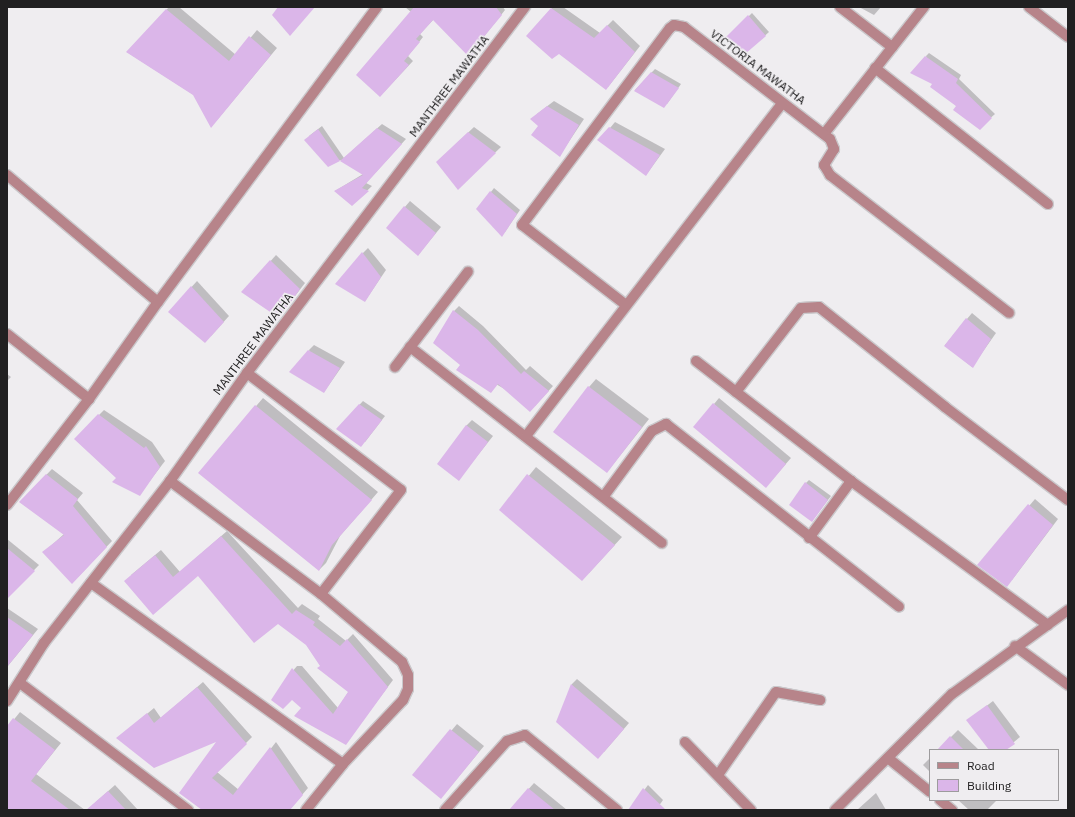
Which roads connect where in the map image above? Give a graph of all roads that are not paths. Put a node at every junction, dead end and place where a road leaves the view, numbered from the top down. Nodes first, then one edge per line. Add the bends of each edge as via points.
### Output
1 (377, 7) edge
2 (525, 7) edge
3 (840, 7) edge
4 (924, 7) edge
5 (1029, 7) edge
6 (1068, 37) edge
7 (892, 47) junction
8 (875, 68) junction
9 (782, 103) junction
10 (824, 134) junction
11 (7, 175) edge
12 (1048, 204) dead end
13 (468, 272) dead end
14 (158, 302) junction
15 (626, 305) junction
16 (1008, 313) dead end
17 (7, 334) edge
18 (410, 347) junction
19 (696, 361) dead end
20 (395, 367) dead end
21 (247, 373) junction
22 (736, 392) junction
23 (89, 399) junction
24 (526, 436) junction
25 (170, 481) junction
26 (851, 481) junction
27 (11, 492) edge
28 (604, 496) junction
29 (1068, 500) edge
30 (7, 505) edge
31 (809, 538) junction
32 (662, 543) dead end
33 (91, 583) junction
34 (321, 594) junction
35 (899, 607) dead end
36 (1068, 610) edge
37 (1048, 625) junction
38 (1015, 646) junction
39 (20, 683) junction
40 (1068, 685) edge
41 (820, 700) dead end
42 (7, 701) edge
43 (685, 742) dead end
44 (888, 758) junction
45 (343, 764) junction
46 (718, 775) junction
47 (929, 791) edge
48 (941, 801) edge
49 (188, 810) edge
50 (306, 810) edge
51 (445, 810) edge
52 (617, 810) edge
53 (751, 810) edge
54 (835, 810) edge
55 (952, 810) edge

1 - 14 street
2 - 21 street, MANTHREE MAWATHA
3 - 7 street
4 - 7 street
5 - 6 street
7 - 8 street
8 - 10 street
8 - 12 street
9 - 10 street, VICTORIA MAWATHA
9 - 15 street
9 - 15 street, VICTORIA MAWATHA via 684,27 670,28 522,225
10 - 16 street via 834,148 824,165 830,175
11 - 14 street
13 - 18 street
14 - 23 street
15 - 24 street
17 - 23 street
18 - 20 street
18 - 24 street
19 - 22 street
21 - 25 street, MANTHREE MAWATHA
21 - 34 street via 402,490
22 - 26 street
22 - 29 street via 801,308 820,307 945,407
23 - 27 street
24 - 28 street
25 - 33 street, MANTHREE MAWATHA
25 - 34 street
26 - 31 street
26 - 37 street
27 - 30 street
28 - 31 street via 652,431 666,424
28 - 32 street
31 - 35 street
33 - 39 street, MANTHREE MAWATHA via 44,643
33 - 45 street
34 - 45 street via 402,662 408,675 408,689 403,700
36 - 37 street
37 - 38 street
38 - 40 street
38 - 44 street via 952,694
39 - 42 street, MANTHREE MAWATHA
39 - 49 street
41 - 46 street via 776,692
43 - 46 street
44 - 47 street
44 - 54 street
45 - 50 street
46 - 53 street
48 - 55 street
51 - 52 street via 507,741 525,735

